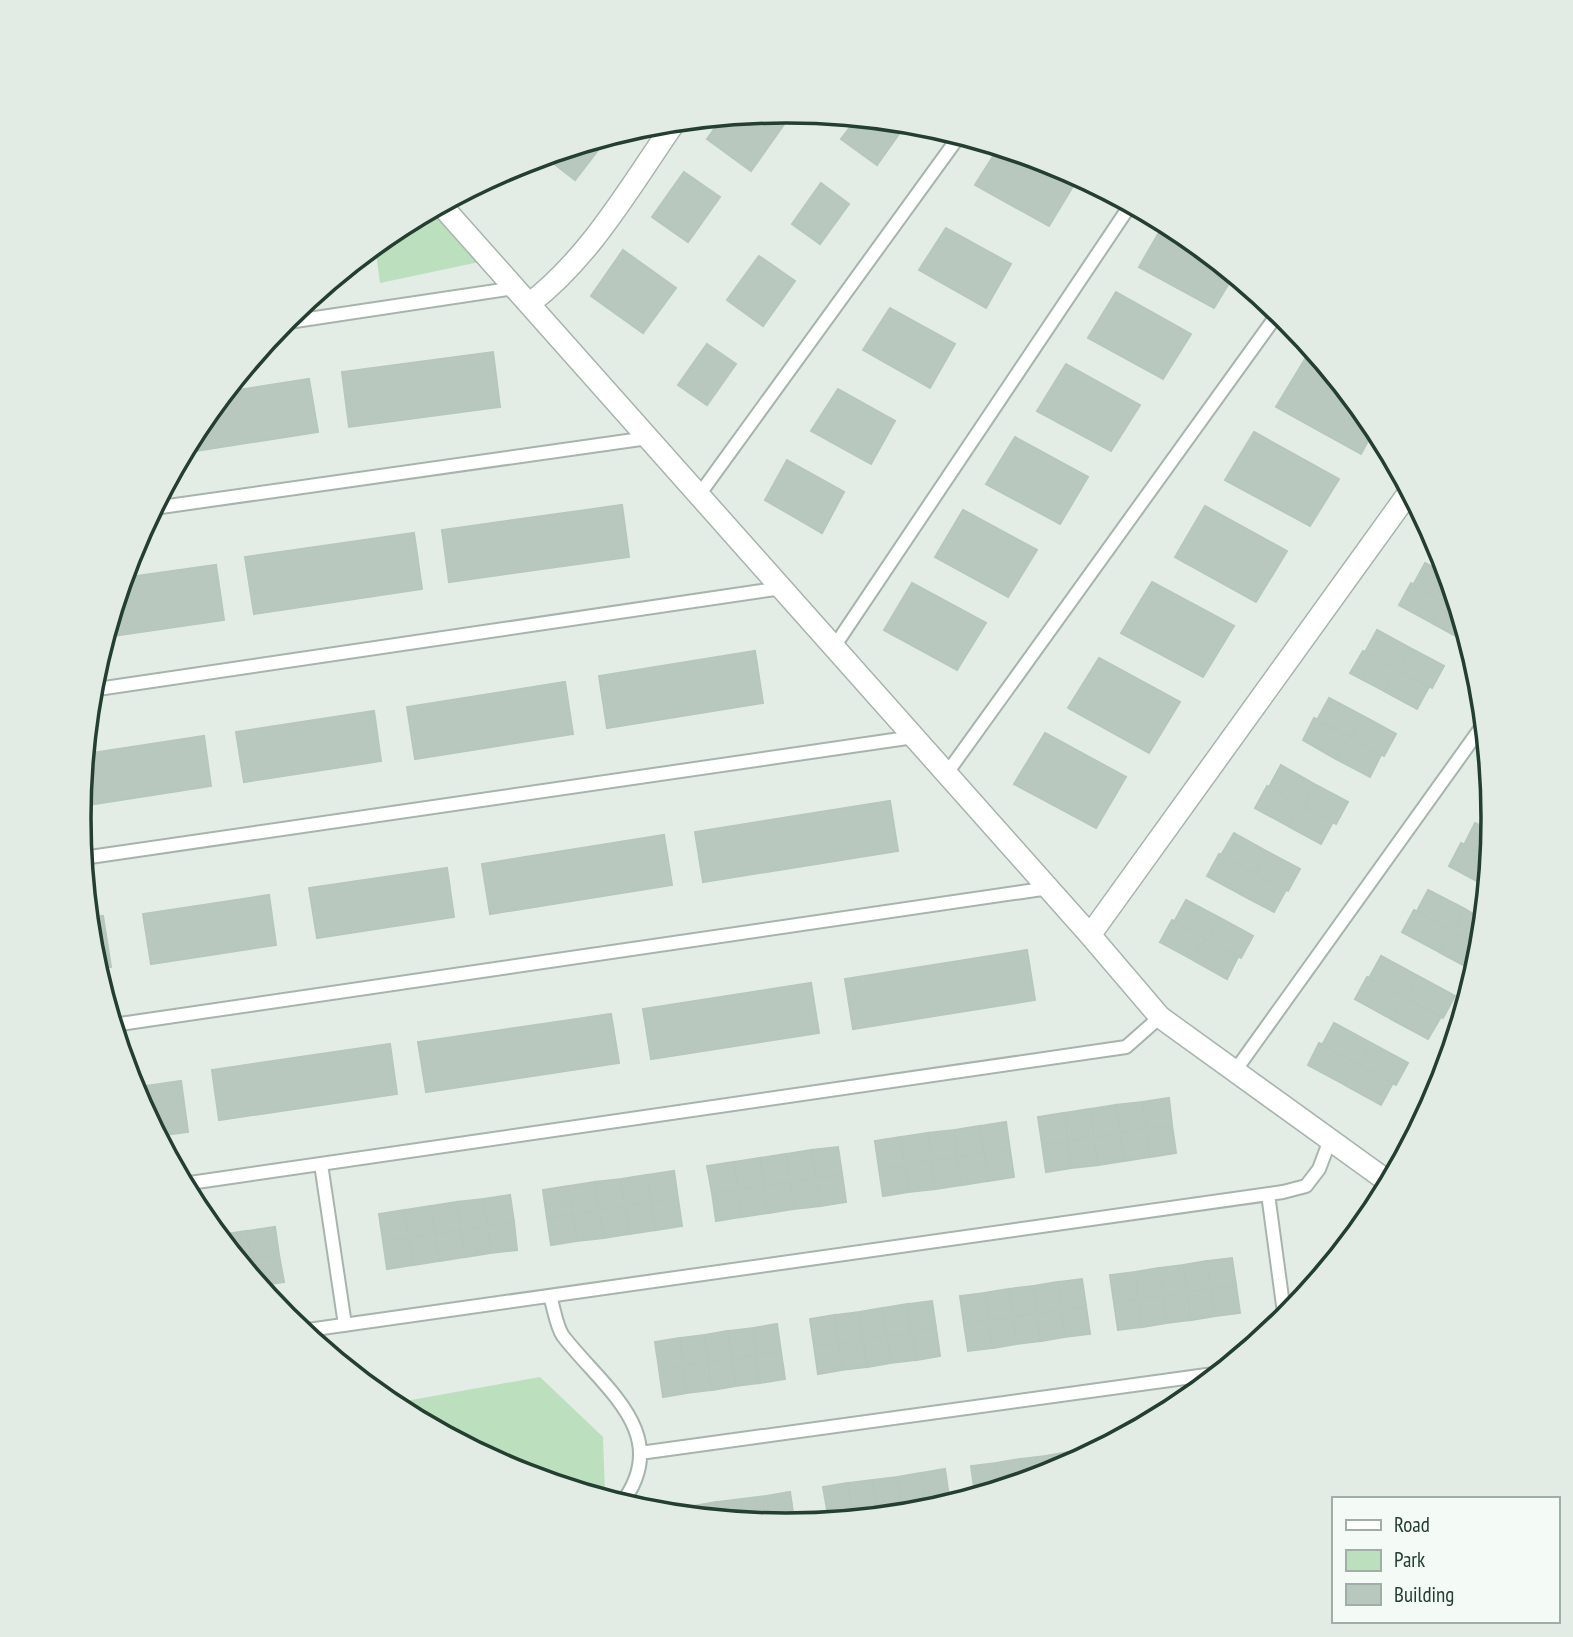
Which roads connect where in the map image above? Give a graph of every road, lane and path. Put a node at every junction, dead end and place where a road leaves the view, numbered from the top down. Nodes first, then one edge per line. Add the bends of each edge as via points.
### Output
1 (668, 133) edge
2 (954, 144) edge
3 (447, 212) edge
4 (1126, 212) edge
5 (522, 296) junction
6 (302, 321) edge
7 (1272, 322) edge
8 (648, 438) junction
9 (699, 495) junction
10 (1404, 499) edge
11 (165, 506) edge
12 (782, 588) junction
13 (834, 646) junction
14 (103, 688) edge
15 (1477, 734) edge
16 (914, 737) junction
17 (947, 773) junction
18 (92, 857) edge
19 (1049, 888) junction
20 (1090, 935) junction
21 (1160, 1017) junction
22 (122, 1024) edge
23 (1235, 1071) junction
24 (1330, 1140) junction
25 (320, 1164) junction
26 (1382, 1177) edge
27 (194, 1182) edge
28 (1268, 1194) junction
29 (550, 1296) junction
30 (1283, 1305) edge
31 (345, 1325) junction
32 (315, 1329) edge
33 (1202, 1376) edge
34 (640, 1453) junction
35 (626, 1495) edge

1 - 5 street via 561,280
2 - 9 lane
3 - 5 street
4 - 13 lane
5 - 6 lane
5 - 8 street
7 - 17 lane
8 - 9 street
8 - 11 lane
9 - 12 street
10 - 20 street
12 - 13 street
12 - 14 lane
13 - 16 street
15 - 23 lane
16 - 17 street
16 - 18 lane
17 - 19 street
19 - 20 street
19 - 22 lane
20 - 21 street
21 - 23 street
21 - 25 lane via 1126,1046
23 - 24 street
24 - 26 street
24 - 28 lane via 1319,1169 1306,1186
25 - 27 lane
25 - 31 lane
28 - 29 lane
28 - 30 lane
29 - 31 lane
29 - 34 lane via 561,1334 622,1402 634,1423
31 - 32 lane
33 - 34 lane
34 - 35 lane via 637,1477

